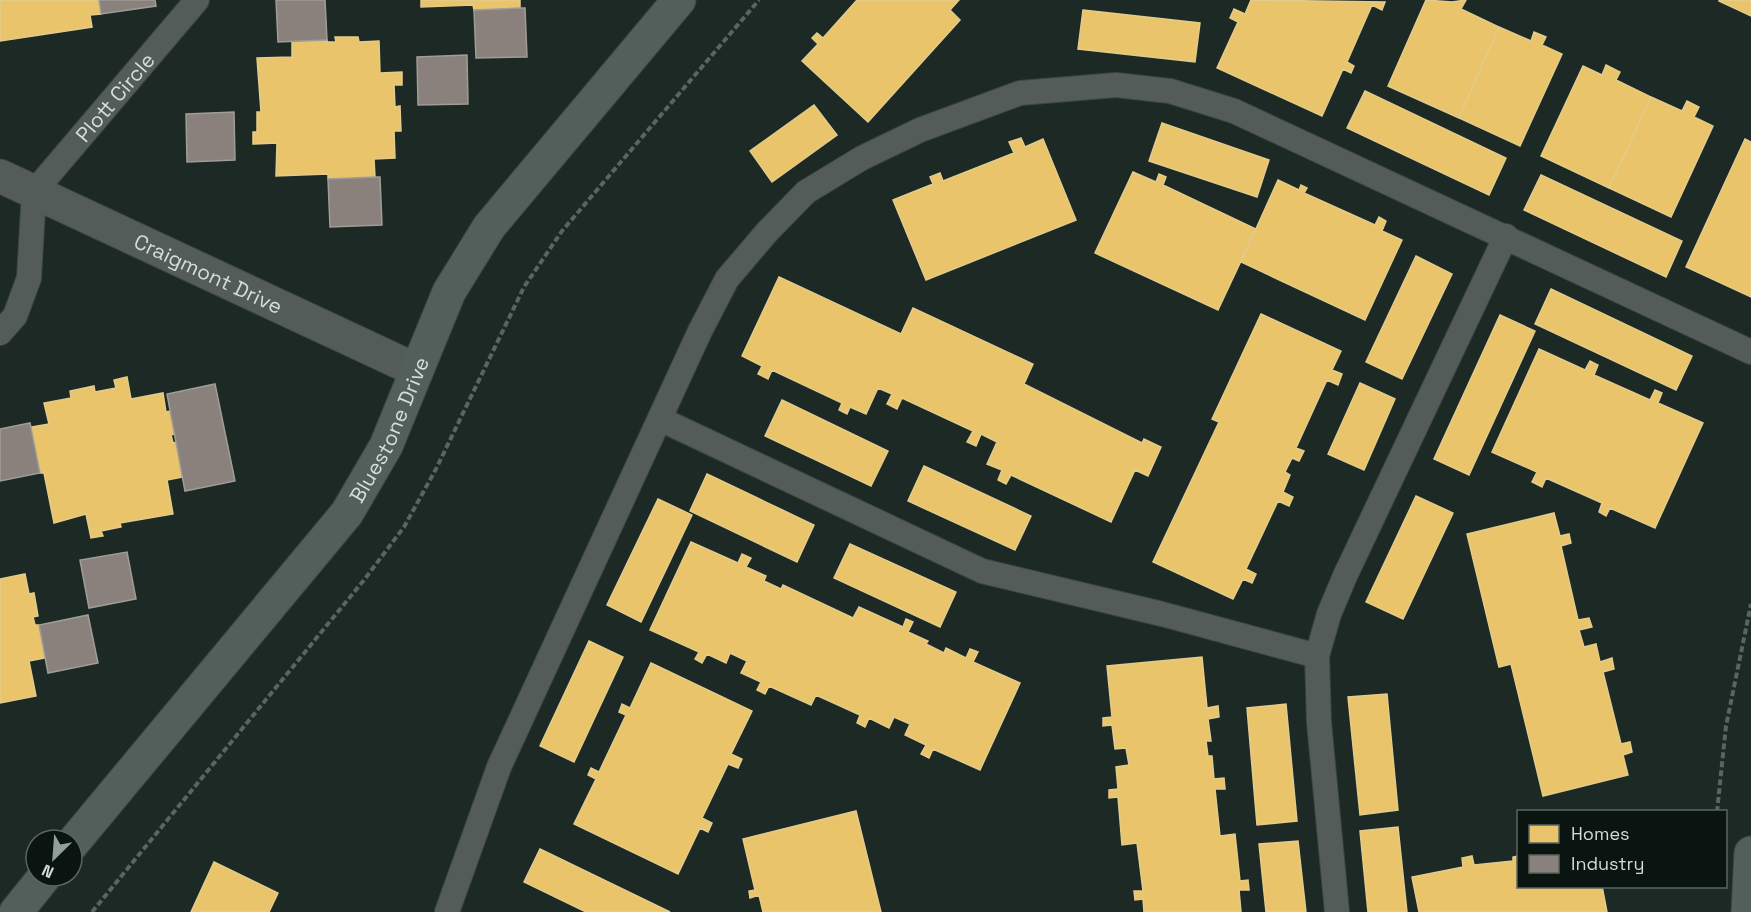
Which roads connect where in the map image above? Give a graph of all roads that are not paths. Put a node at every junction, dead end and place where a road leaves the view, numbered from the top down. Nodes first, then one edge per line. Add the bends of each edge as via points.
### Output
1 (197, 0) edge
2 (679, 0) edge
3 (0, 176) edge
4 (33, 192) junction
5 (1506, 236) junction
6 (0, 333) edge
7 (1751, 352) edge
8 (416, 370) junction
9 (660, 419) junction
10 (1317, 656) junction
11 (84, 830) edge
12 (1751, 853) edge
13 (35, 888) edge
14 (16, 912) edge
15 (447, 912) edge
16 (1337, 912) edge
17 (1748, 912) edge

1 - 4 lane, Plott Circle
2 - 8 street, Bluestone Drive via 489,227 449,292
3 - 4 street, Craigmont Drive
4 - 6 lane via 29,278 15,316
4 - 8 street, Craigmont Drive
5 - 7 lane
5 - 9 lane via 1234,111 1170,91 1116,85 1020,93 920,130 862,158 806,192 728,279
5 - 10 lane via 1346,576 1329,614
8 - 11 street, Bluestone Drive via 386,446 347,513
9 - 10 lane via 982,571
9 - 15 lane via 499,767
10 - 16 lane via 1319,722
12 - 17 street
13 - 14 street

